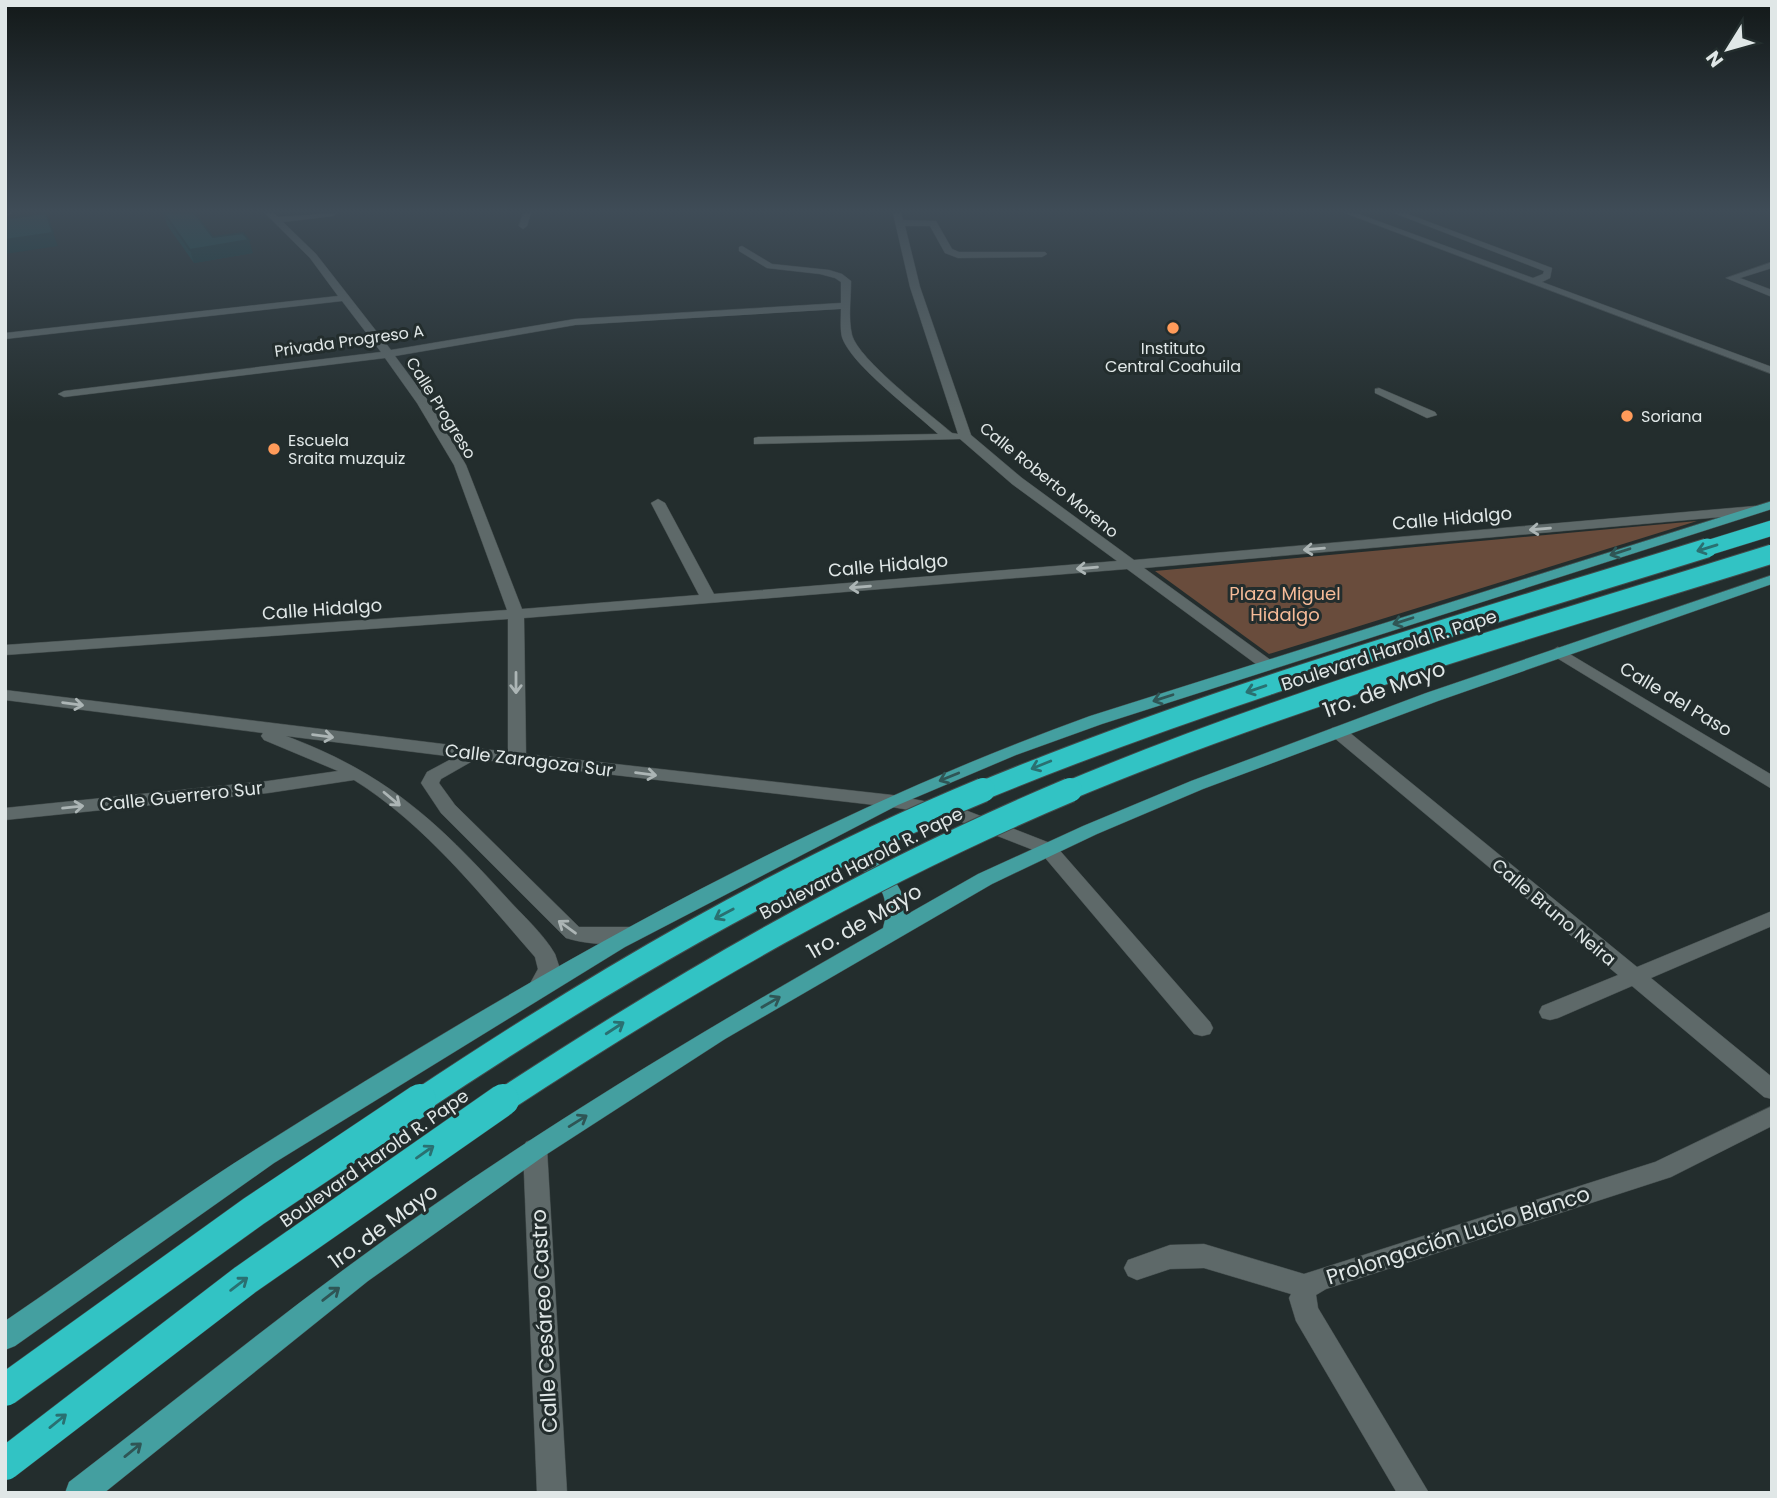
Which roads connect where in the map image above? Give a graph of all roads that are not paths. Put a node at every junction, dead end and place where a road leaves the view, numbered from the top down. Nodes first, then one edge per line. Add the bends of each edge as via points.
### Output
1 (334, 283) edge
2 (846, 283) edge
3 (914, 283) edge
4 (1534, 283) edge
5 (1744, 283) edge
6 (1772, 294) edge
7 (345, 298) junction
8 (847, 306) junction
9 (5, 336) edge
10 (388, 354) junction
11 (1772, 371) edge
12 (1379, 391) dead end
13 (64, 394) dead end
14 (1431, 415) dead end
15 (949, 437) junction
16 (965, 437) junction
17 (758, 442) dead end
18 (658, 503) dead end
19 (1763, 508) edge
20 (1772, 528) edge
21 (1772, 554) edge
22 (1129, 565) junction
23 (1772, 579) edge
24 (709, 599) junction
25 (516, 614) junction
26 (5, 650) edge
27 (1558, 652) junction
28 (1266, 664) junction
29 (5, 695) edge
30 (243, 727) junction
31 (1338, 732) junction
32 (474, 754) junction
33 (517, 759) junction
34 (356, 774) junction
35 (1772, 783) edge
36 (892, 801) junction
37 (5, 814) edge
38 (1048, 849) junction
39 (799, 850) junction
40 (1772, 918) edge
41 (892, 933) junction
42 (632, 934) junction
43 (1633, 976) junction
44 (538, 989) junction
45 (1550, 1012) dead end
46 (1202, 1028) dead end
47 (1772, 1090) edge
48 (1772, 1115) edge
49 (535, 1149) junction
50 (1137, 1268) dead end
51 (1307, 1287) junction
52 (5, 1337) edge
53 (5, 1390) edge
54 (5, 1464) edge
55 (80, 1493) edge
56 (552, 1493) edge
57 (1414, 1493) edge

1 - 7 street, Calle Progreso
2 - 8 street
3 - 16 street, Calle Roberto Moreno
4 - 11 street
5 - 6 street
7 - 9 street
7 - 10 street, Calle Progreso
8 - 10 street, Privada Progreso A via 575,322
8 - 15 street via 847,336 855,350
10 - 13 street, Privada Progreso A
10 - 25 street, Calle Progreso via 460,465
12 - 14 street
15 - 16 street
15 - 17 street
16 - 22 street, Calle Roberto Moreno
18 - 24 street
19 -> 22 street, Calle Hidalgo
19 -> 28 main road
20 -> 53 highway, Boulevard Harold R. Pape, bridge via 1297,675 1085,748 930,812 789,879 594,988 448,1081 254,1212
54 -> 21 highway, Boulevard Harold R. Pape, bridge via 281,1252 474,1118 633,1016 810,912 1064,792 1171,749
22 -> 24 street, Calle Hidalgo
22 - 28 street, Calle Roberto Moreno
23 - 27 main road, 1ro. de Mayo
24 - 25 street, Calle Hidalgo
25 - 26 street, Calle Hidalgo
25 -> 33 street
27 - 31 main road, 1ro. de Mayo
27 - 35 street, Calle del Paso
28 -> 36 main road via 1096,720
29 -> 30 street, Calle Zaragoza Sur
30 -> 32 street, Calle Zaragoza Sur
30 - 34 street via 310,751
31 - 38 main road, 1ro. de Mayo
31 - 43 street, Calle Bruno Neira
32 - 33 street, Calle Zaragoza Sur
42 -> 32 street via 573,933 448,809 433,790 432,776
33 -> 36 street, Calle Zaragoza Sur
37 -> 34 street, Calle Guerrero Sur
34 -> 44 street via 386,793 465,865 545,954 549,969
36 - 38 street, Calle Zaragoza Sur via 962,815
36 - 39 main road
38 - 41 main road, 1ro. de Mayo
38 - 46 street
39 - 41 main road via 825,848 872,866 897,906
39 - 42 main road
40 - 43 street
49 -> 41 main road, 1ro. de Mayo via 717,1033
42 - 44 main road
43 - 45 street
43 - 47 street, Calle Bruno Neira
44 - 52 main road via 265,1156
48 - 51 street, Prolongación Lucio Blanco via 1671,1167
55 -> 49 main road, 1ro. de Mayo via 359,1272
49 - 56 street, Calle Cesáreo Castro
50 - 51 street, Prolongación Lucio Blanco via 1170,1257 1204,1256
51 - 57 street via 1301,1298 1305,1312

